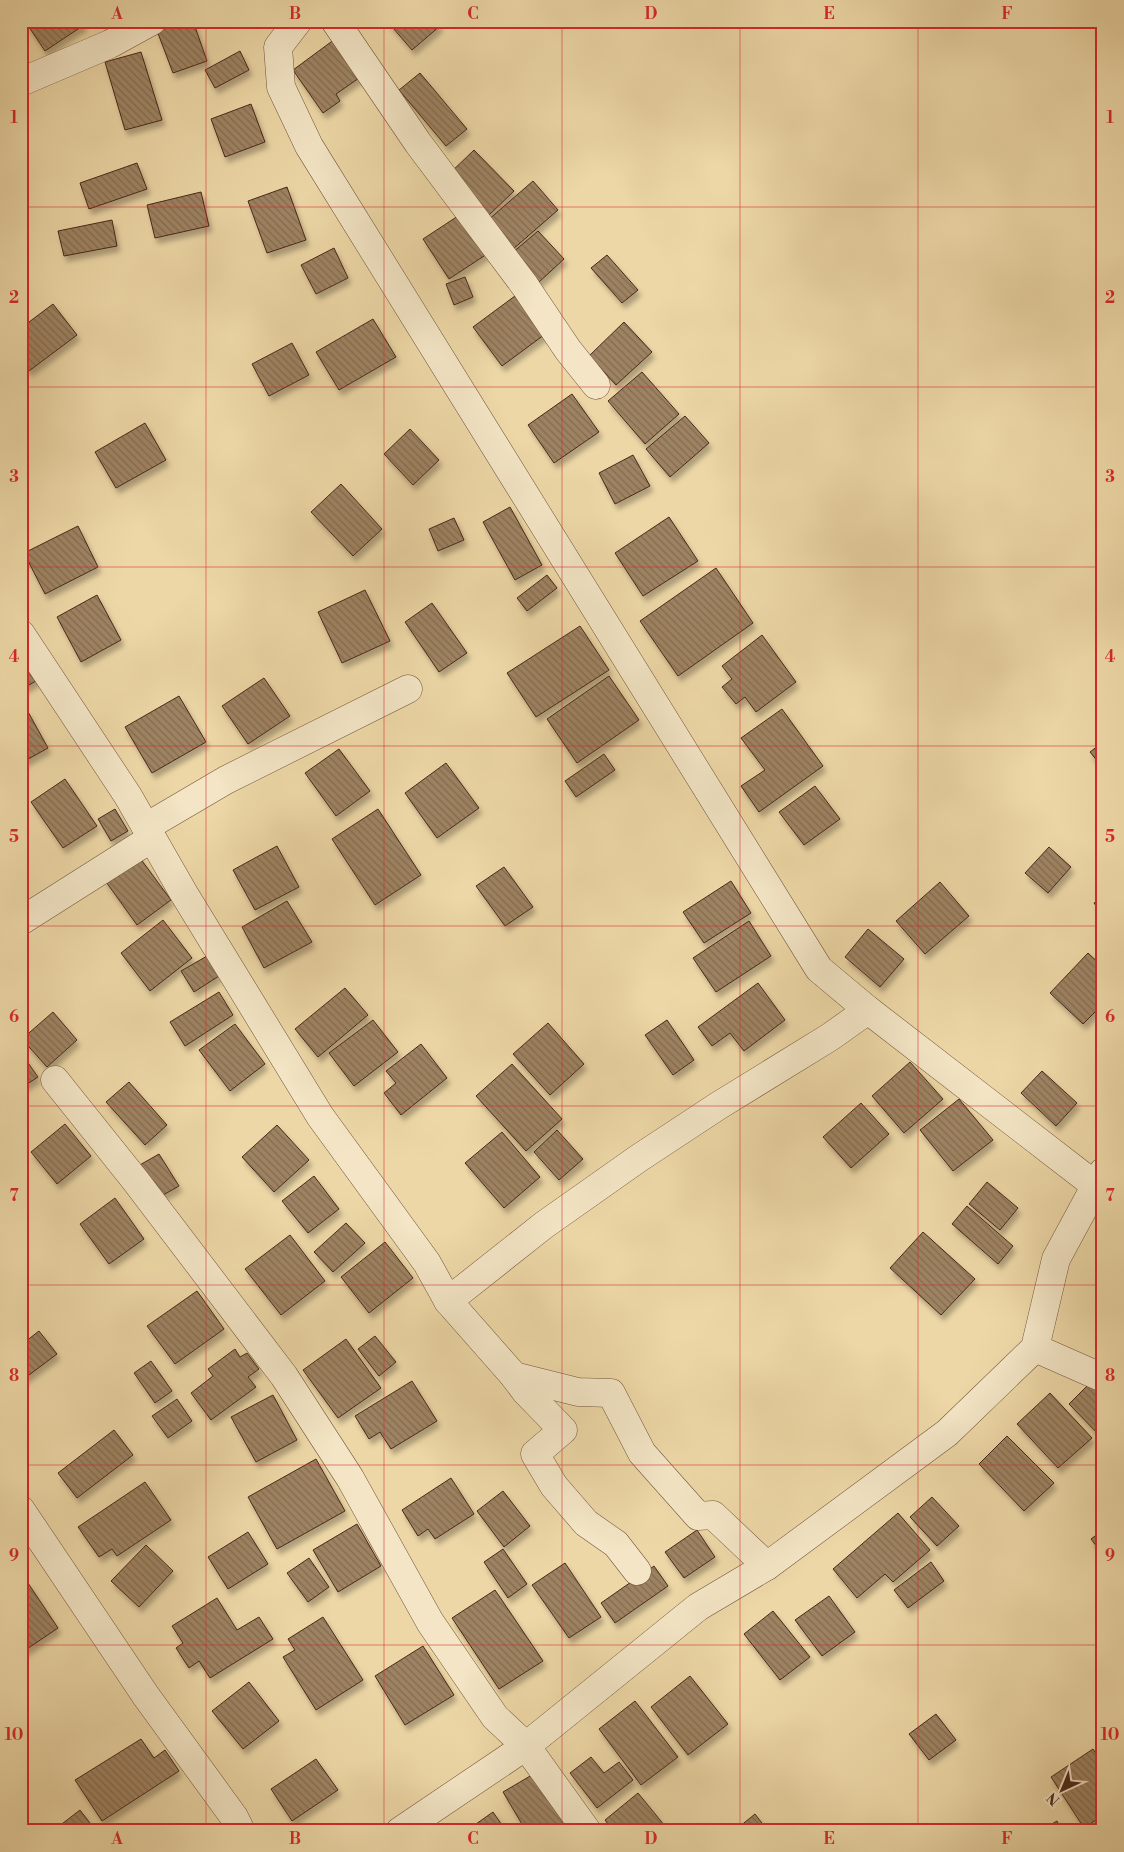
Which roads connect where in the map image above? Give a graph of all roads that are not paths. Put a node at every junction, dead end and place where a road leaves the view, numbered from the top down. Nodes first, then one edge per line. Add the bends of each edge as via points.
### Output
1 (152, 21) edge
2 (335, 21) edge
3 (294, 22) edge
4 (21, 82) edge
5 (596, 385) dead end
6 (21, 634) edge
7 (408, 689) dead end
8 (149, 832) junction
9 (21, 921) edge
10 (868, 1010) junction
11 (55, 1080) dead end
12 (1099, 1179) edge
13 (448, 1301) junction
14 (1035, 1348) junction
15 (514, 1376) junction
16 (1103, 1378) edge
17 (21, 1510) edge
18 (767, 1566) junction
19 (636, 1571) dead end
20 (526, 1746) junction
21 (241, 1831) edge
22 (400, 1831) edge
23 (586, 1831) edge

1 - 4 street via 110,44
2 - 5 street via 418,143
3 - 10 street via 278,47 282,87 309,146 819,969
6 - 8 street
7 - 8 street via 226,780
8 - 9 street
8 - 13 street via 320,1116 427,1263
10 - 12 street
10 - 13 street via 639,1158 544,1225
11 - 20 street via 284,1376 350,1478 430,1622 495,1717
12 - 14 street via 1056,1259
13 - 15 street
14 - 16 street
14 - 18 street via 947,1432
15 - 18 street via 578,1392 612,1393 642,1453 698,1516 713,1515
15 - 19 street via 563,1430 535,1454 554,1486 586,1524 616,1544
17 - 21 street
18 - 20 street via 698,1607
20 - 22 street
20 - 23 street

